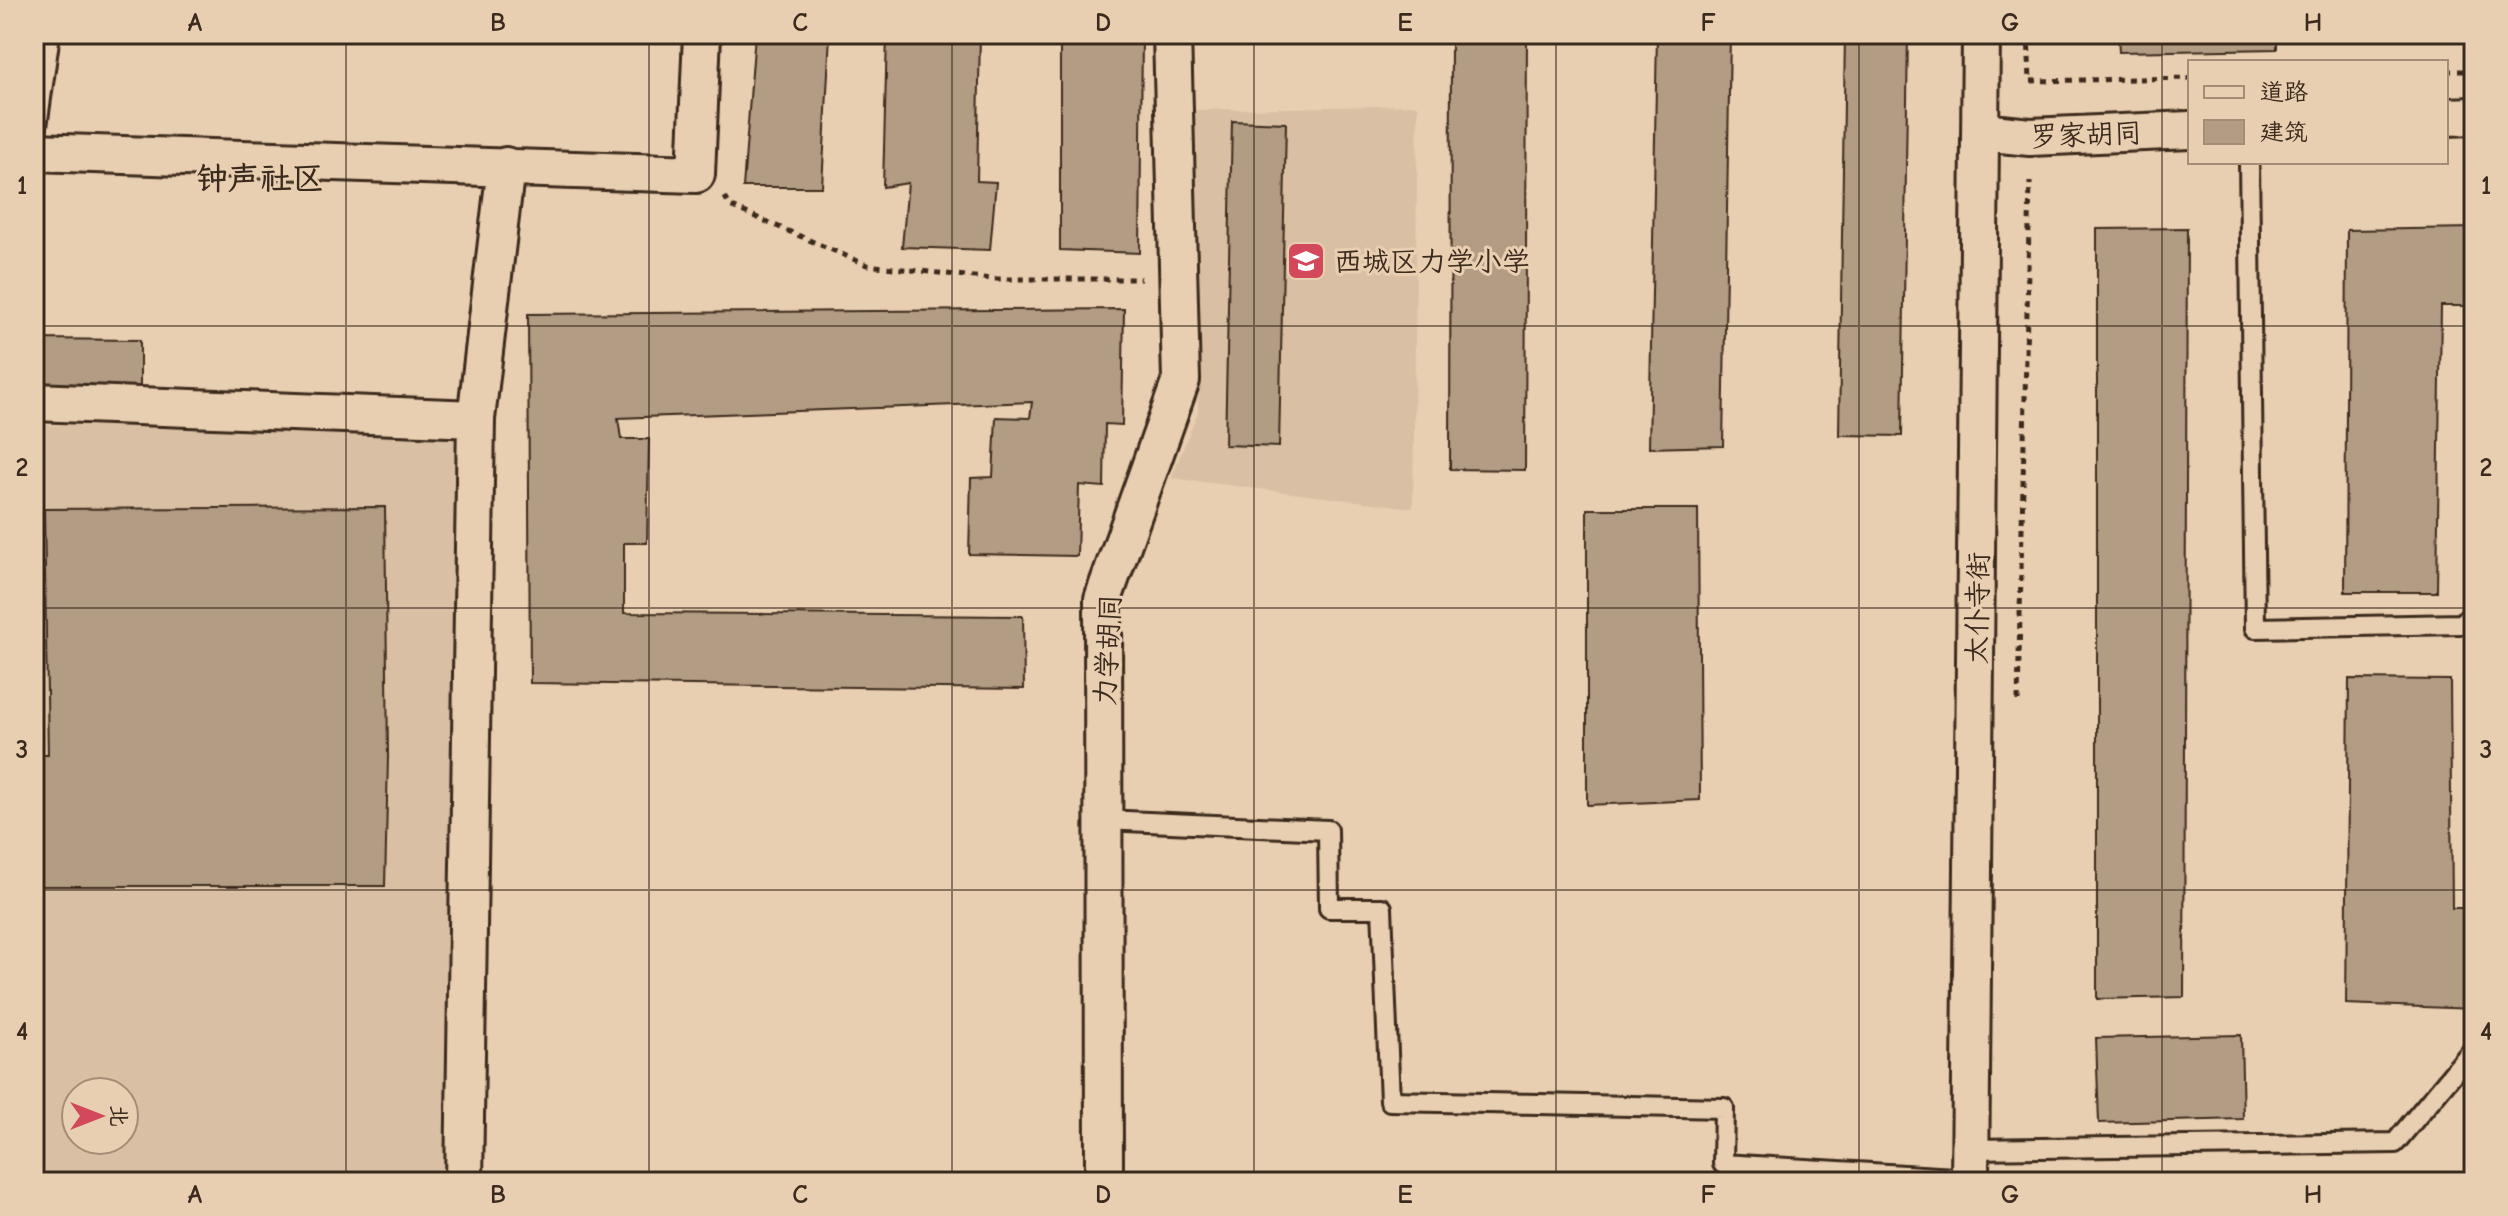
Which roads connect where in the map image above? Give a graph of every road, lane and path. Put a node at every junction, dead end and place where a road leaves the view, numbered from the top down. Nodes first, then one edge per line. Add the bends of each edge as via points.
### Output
1 (50, 34) edge
2 (702, 34) edge
3 (1172, 34) edge
4 (1981, 34) edge
5 (2028, 34) edge
6 (2448, 71) edge
7 (2474, 71) edge
8 (2188, 78) edge
9 (2474, 116) edge
10 (2448, 117) edge
11 (2188, 130) edge
12 (1982, 132) junction
13 (34, 150) edge
14 (2249, 164) edge
15 (506, 166) junction
16 (2030, 182) dead end
17 (723, 192) dead end
18 (1145, 279) dead end
19 (34, 402) edge
20 (476, 419) junction
21 (2474, 611) edge
22 (2018, 708) dead end
23 (1104, 820) junction
24 (2474, 1048) edge
25 (1971, 1170) edge
26 (464, 1182) edge
27 (1104, 1182) edge

1 - 13 lane
2 - 15 street via 696,174
3 - 23 street, 力学胡同 via 1181,380 1103,599
4 - 12 street, 太仆寺街
5 - 8 path via 2030,81
6 - 7 path
9 - 10 street
11 - 12 street, 罗家胡同 via 2030,137
12 - 25 street, 太仆寺街
13 - 15 street
14 - 21 lane via 2255,628 2462,624
15 - 20 street
16 - 22 path
17 - 18 path via 730,206 867,265 992,279
19 - 20 street
20 - 26 street
23 - 25 lane via 1328,830 1329,908 1382,908 1390,1101 1724,1108 1723,1164
23 - 27 street, 力学胡同
24 - 25 lane via 2395,1143

